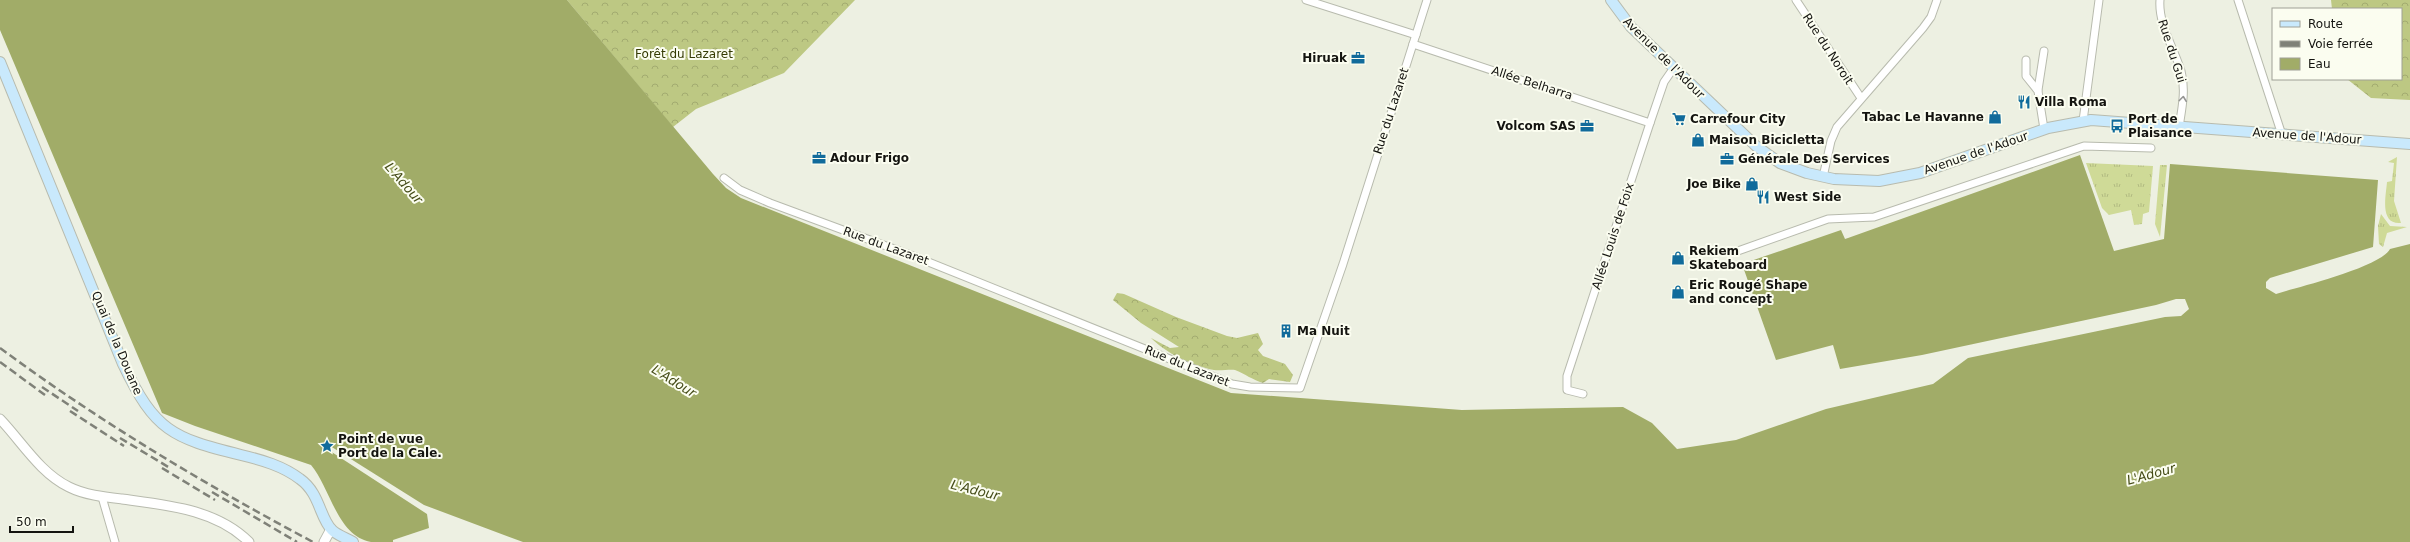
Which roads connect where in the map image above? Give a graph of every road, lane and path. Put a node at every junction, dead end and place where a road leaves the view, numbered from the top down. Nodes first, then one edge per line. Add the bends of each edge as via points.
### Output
1 (1306, 0) edge
2 (1427, 0) edge
3 (1610, 0) edge
4 (1796, 0) edge
5 (1937, 0) edge
6 (2099, 0) edge
7 (2160, 0) edge
8 (2238, 0) edge
9 (1416, 35) junction
10 (1413, 44) junction
11 (2044, 51) dead end
12 (2026, 60) dead end
13 (0, 62) edge
14 (1673, 68) junction
15 (2038, 91) junction
16 (1861, 98) junction
17 (2083, 121) junction
18 (1650, 122) junction
19 (2179, 127) junction
20 (2044, 129) junction
21 (2282, 134) junction
22 (2410, 144) edge
23 (2151, 148) dead end
24 (1823, 177) junction
25 (724, 178) dead end
26 (1736, 252) dead end
27 (1583, 394) dead end
28 (0, 419) edge
29 (102, 497) junction
30 (331, 529) junction
31 (115, 542) edge
32 (249, 542) edge
33 (324, 542) edge
34 (353, 542) edge

1 - 9 street
2 - 9 street, Rue du Lazaret
3 - 14 main road, Avenue de l'Adour via 1631,27
4 - 16 street, Rue du Noroit
5 - 16 street via 1931,17 1923,28 1873,88
6 - 17 street
19 -> 7 street, Rue du Gui via 2184,94 2181,72 2159,12
8 - 21 street
9 - 10 street, Rue du Lazaret
10 - 18 street, Allée Belharra
10 - 25 street, Rue du Lazaret via 1343,264 1300,388 1232,384 916,257 770,203 740,190
11 - 15 street
12 - 15 street via 2026,76
13 - 30 main road, Quai de la Douane via 123,364 144,405 162,424 186,439 287,470 302,480 313,492
14 - 18 street, Allée Louis de Foix via 1664,82
14 - 24 main road, Avenue de l'Adour via 1767,156 1792,169
15 - 20 street
16 - 24 street via 1837,127
17 - 19 main road, Avenue de l'Adour
17 - 20 main road, Avenue de l'Adour
18 - 27 street, Allée Louis de Foix via 1567,376 1567,390
19 - 21 main road, Avenue de l'Adour
20 - 24 main road, Avenue de l'Adour via 1901,178 1863,182
21 - 22 main road, Avenue de l'Adour
23 - 26 street via 2084,146 1874,217 1828,219
28 - 29 street via 50,475 76,490
29 - 31 street
29 - 32 street via 201,514 228,527
30 - 33 street
30 - 34 main road

